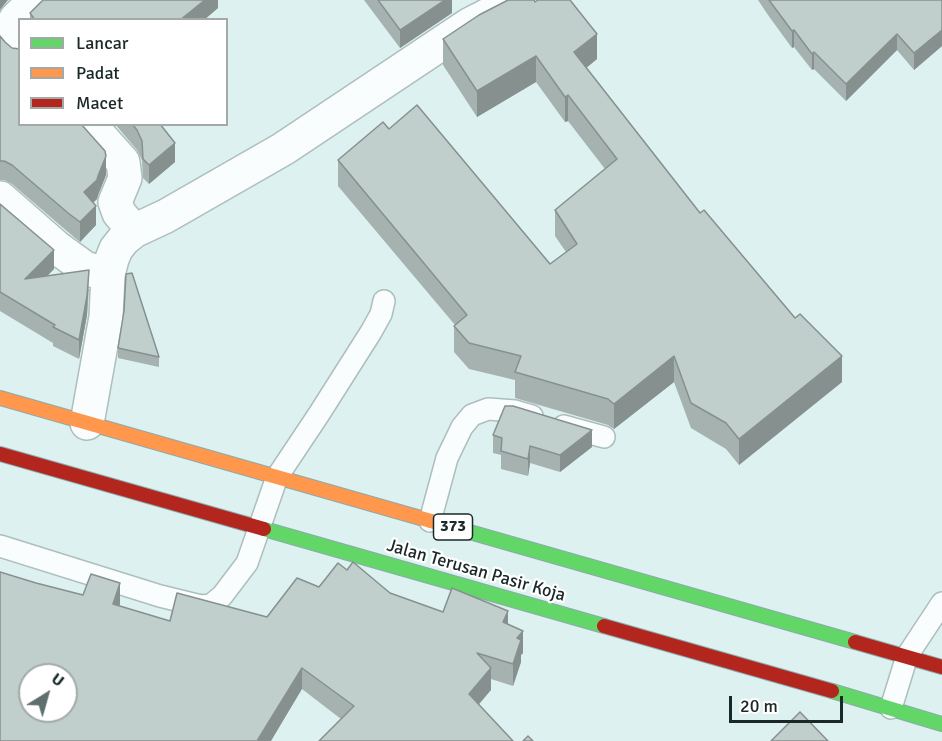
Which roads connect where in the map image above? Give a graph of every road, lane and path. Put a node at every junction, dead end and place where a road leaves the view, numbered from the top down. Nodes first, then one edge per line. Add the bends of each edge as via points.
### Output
1 (35, 0) edge
2 (517, 0) edge
3 (18, 47) edge
4 (91, 126) edge
5 (0, 198) edge
6 (134, 231) junction
7 (108, 275) junction
8 (384, 301) dead end
9 (0, 398) edge
10 (87, 423) junction
11 (604, 438) dead end
12 (0, 454) edge
13 (277, 477) junction
14 (430, 521) junction
15 (260, 528) junction
16 (0, 546) edge
17 (942, 603) edge
18 (907, 656) junction
19 (942, 667) edge
20 (891, 708) junction
21 (942, 724) edge

1 - 3 street via 7,33
2 - 6 street via 469,25 283,149
4 - 6 street via 123,162 125,178 115,202
5 - 7 street via 85,268
6 - 7 street via 116,249
7 - 10 street via 106,317
8 - 13 lane via 371,332
9 - 10 main road, Jalan Terusan Pasir Koja / 373
10 - 13 main road, Jalan Terusan Pasir Koja / 373
11 - 14 lane via 515,411 488,409 471,415 447,458
12 - 15 main road, Jalan Terusan Pasir Koja
13 - 14 main road, Jalan Terusan Pasir Koja / 373
13 - 15 lane
14 - 18 main road, Jalan Terusan Pasir Koja / 373
15 - 16 lane via 248,563 222,596 201,606
15 - 20 main road, Jalan Terusan Pasir Koja
17 - 18 lane
18 - 19 main road, Jalan Terusan Pasir Koja / 373
18 - 20 lane
20 - 21 main road, Jalan Terusan Pasir Koja

